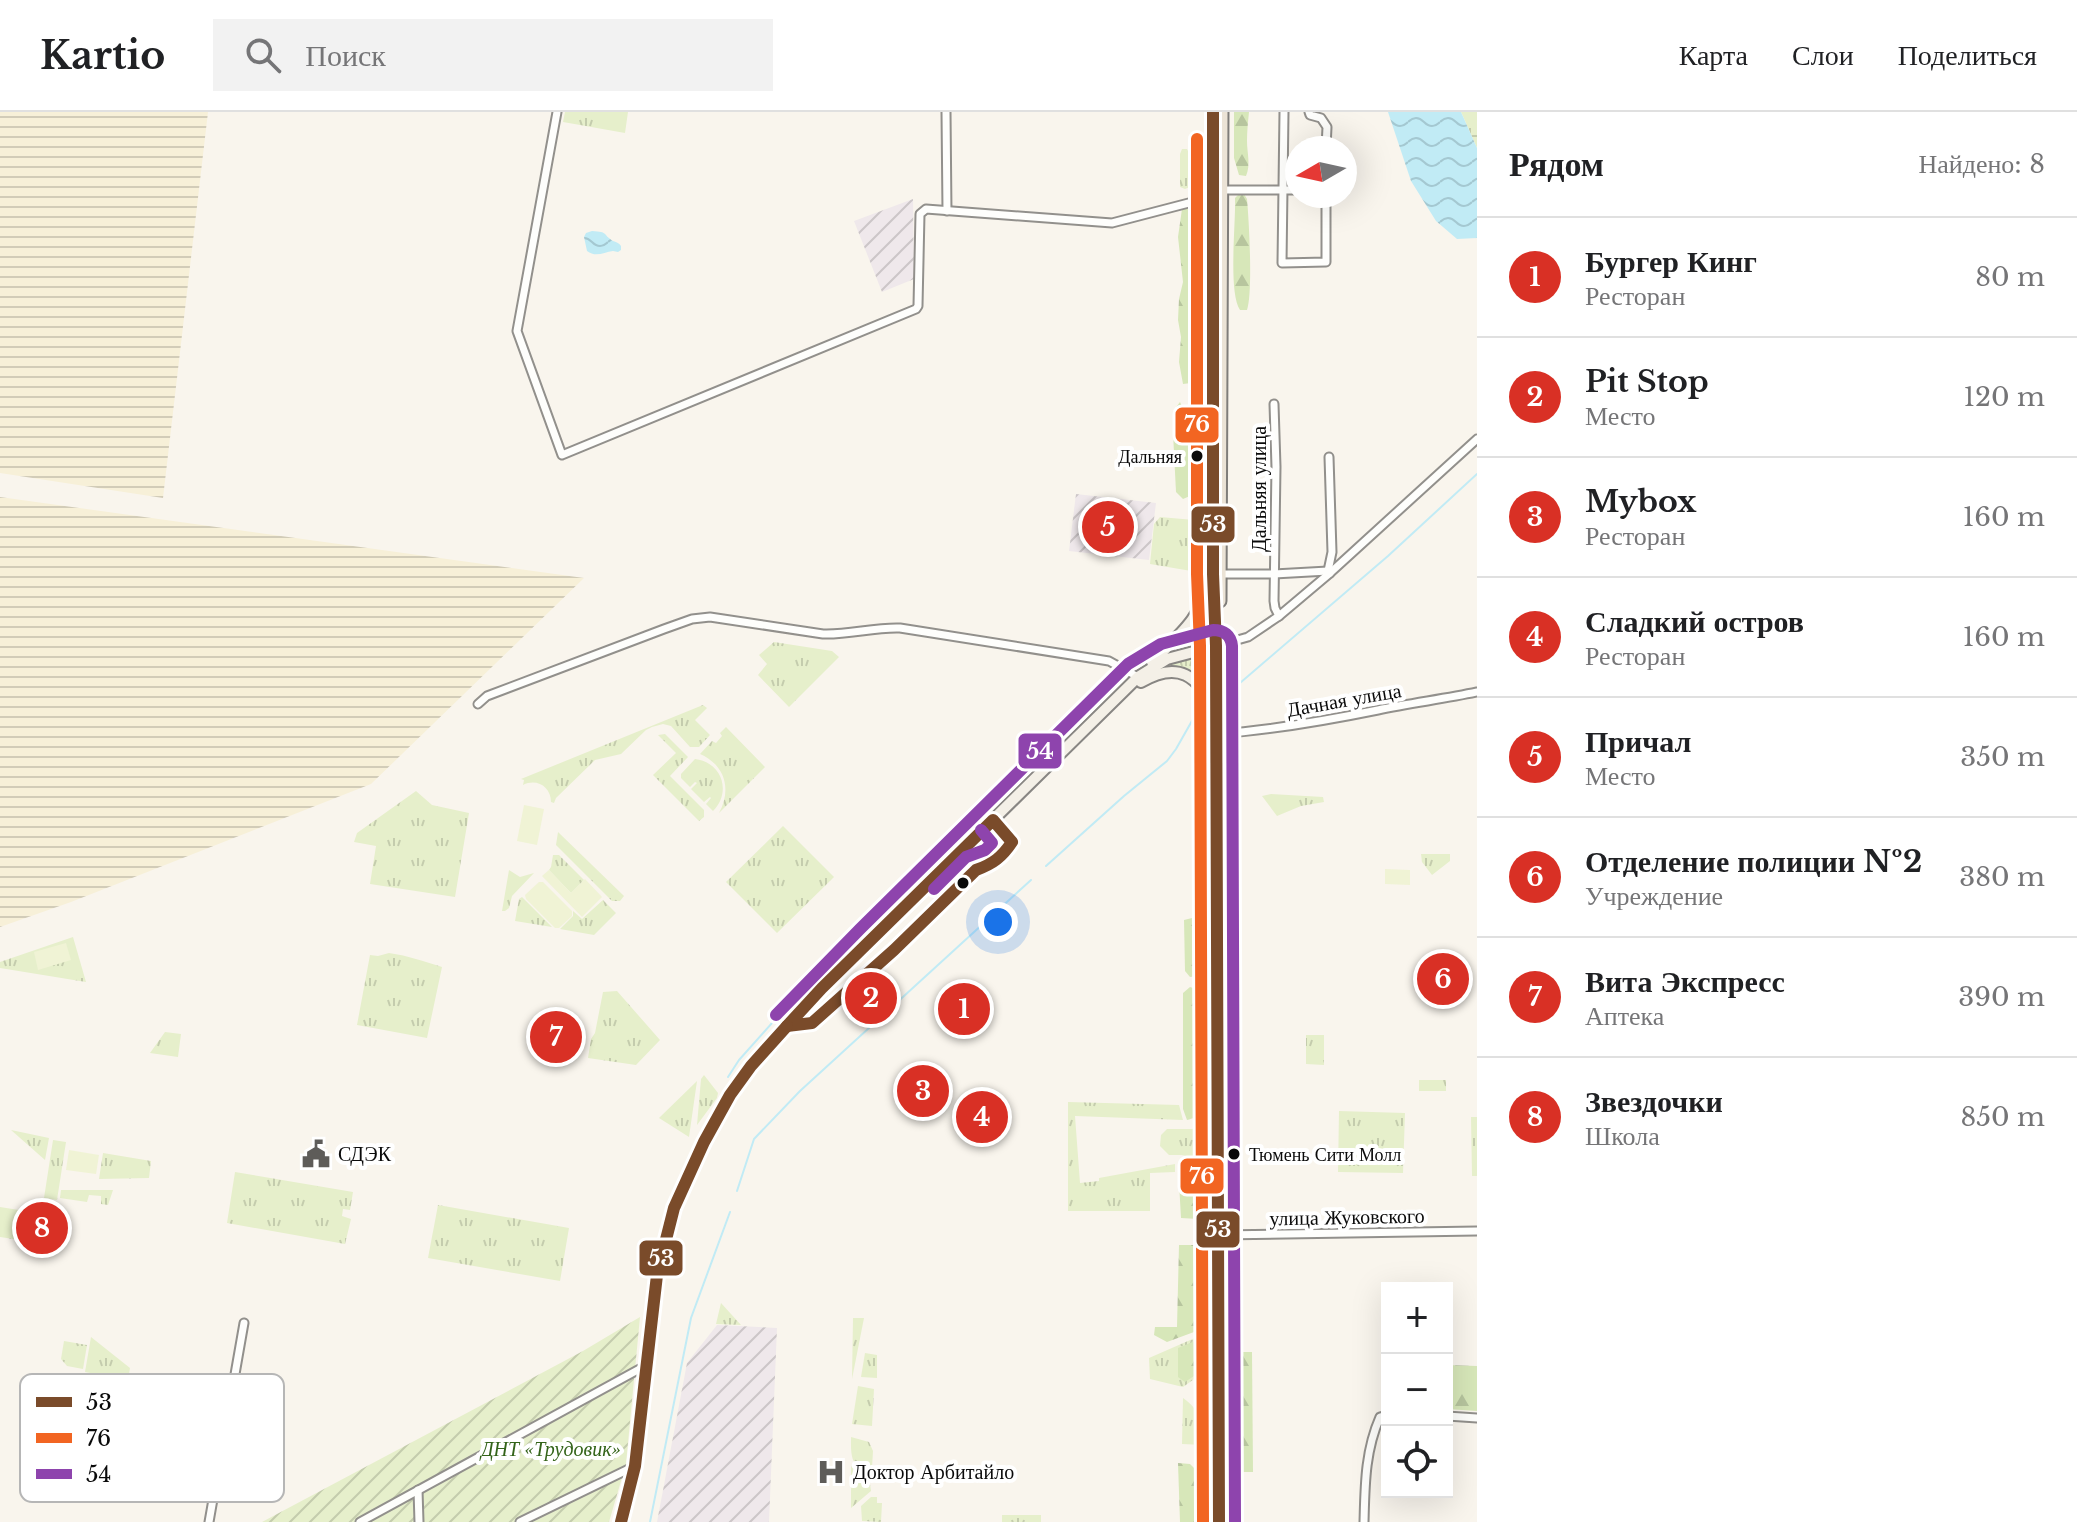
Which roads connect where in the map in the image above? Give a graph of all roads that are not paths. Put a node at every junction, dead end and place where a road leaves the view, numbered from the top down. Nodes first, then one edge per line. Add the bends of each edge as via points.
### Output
1 (557, 112) edge
2 (946, 112) edge
3 (1213, 112) edge
4 (1222, 112) edge
5 (1284, 112) edge
6 (1309, 112) edge
7 (1327, 136) edge
8 (1283, 190) junction
9 (1218, 194) junction
10 (1326, 208) edge
11 (947, 211) junction
12 (1274, 404) dead end
13 (1477, 439) edge
14 (1329, 457) dead end
15 (1329, 572) junction
16 (1217, 574) junction
17 (1274, 574) junction
18 (1279, 616) junction
19 (1216, 646) junction
20 (1138, 677) junction
21 (1477, 692) edge
22 (1122, 694) junction
23 (478, 704) dead end
24 (1216, 710) junction
25 (1217, 734) junction
26 (1477, 1231) edge
27 (1218, 1235) junction
28 (244, 1323) dead end
29 (645, 1366) junction
30 (235, 1374) edge
31 (1453, 1416) edge
32 (1381, 1417) edge
33 (1477, 1418) edge
34 (635, 1466) junction
35 (418, 1490) junction
36 (213, 1502) edge
37 (209, 1522) edge
38 (360, 1522) edge
39 (419, 1522) edge
40 (520, 1522) edge
41 (621, 1522) edge
42 (1219, 1522) edge
43 (1364, 1522) edge

1 - 11 street via 517,331 562,455 916,309 920,214 926,209
2 - 11 street
3 - 9 main road
4 - 9 main road
5 - 8 street
6 - 7 street via 1321,118
8 - 9 street
8 - 10 street via 1282,263 1326,262
9 - 11 street via 1112,223
9 - 16 main road
12 - 17 street, Дальняя улица
13 - 15 street
14 - 15 street
15 - 17 street, Дальняя улица
15 - 18 street
16 - 17 street, Дальняя улица
16 - 19 main road
16 - 20 main road via 1196,616
17 - 18 street, Дальняя улица
18 - 19 street via 1248,637
19 - 20 main road via 1167,659
19 - 24 main road
20 - 22 main road
20 - 23 street via 1109,661 900,628 823,634 710,617 664,629 487,696
21 - 25 street, Дачная улица via 1326,721
22 - 24 main road via 1157,674 1183,673 1199,683
22 - 29 main road via 822,988 730,1095 674,1208 657,1275
24 - 25 main road
25 - 27 main road
26 - 27 street, улица Жуковского
27 - 42 main road
28 - 30 street
29 - 34 main road
29 - 35 street
31 - 33 street
32 - 43 street via 1371,1436
34 - 40 street
34 - 41 main road
35 - 38 street
35 - 39 street
36 - 37 street

